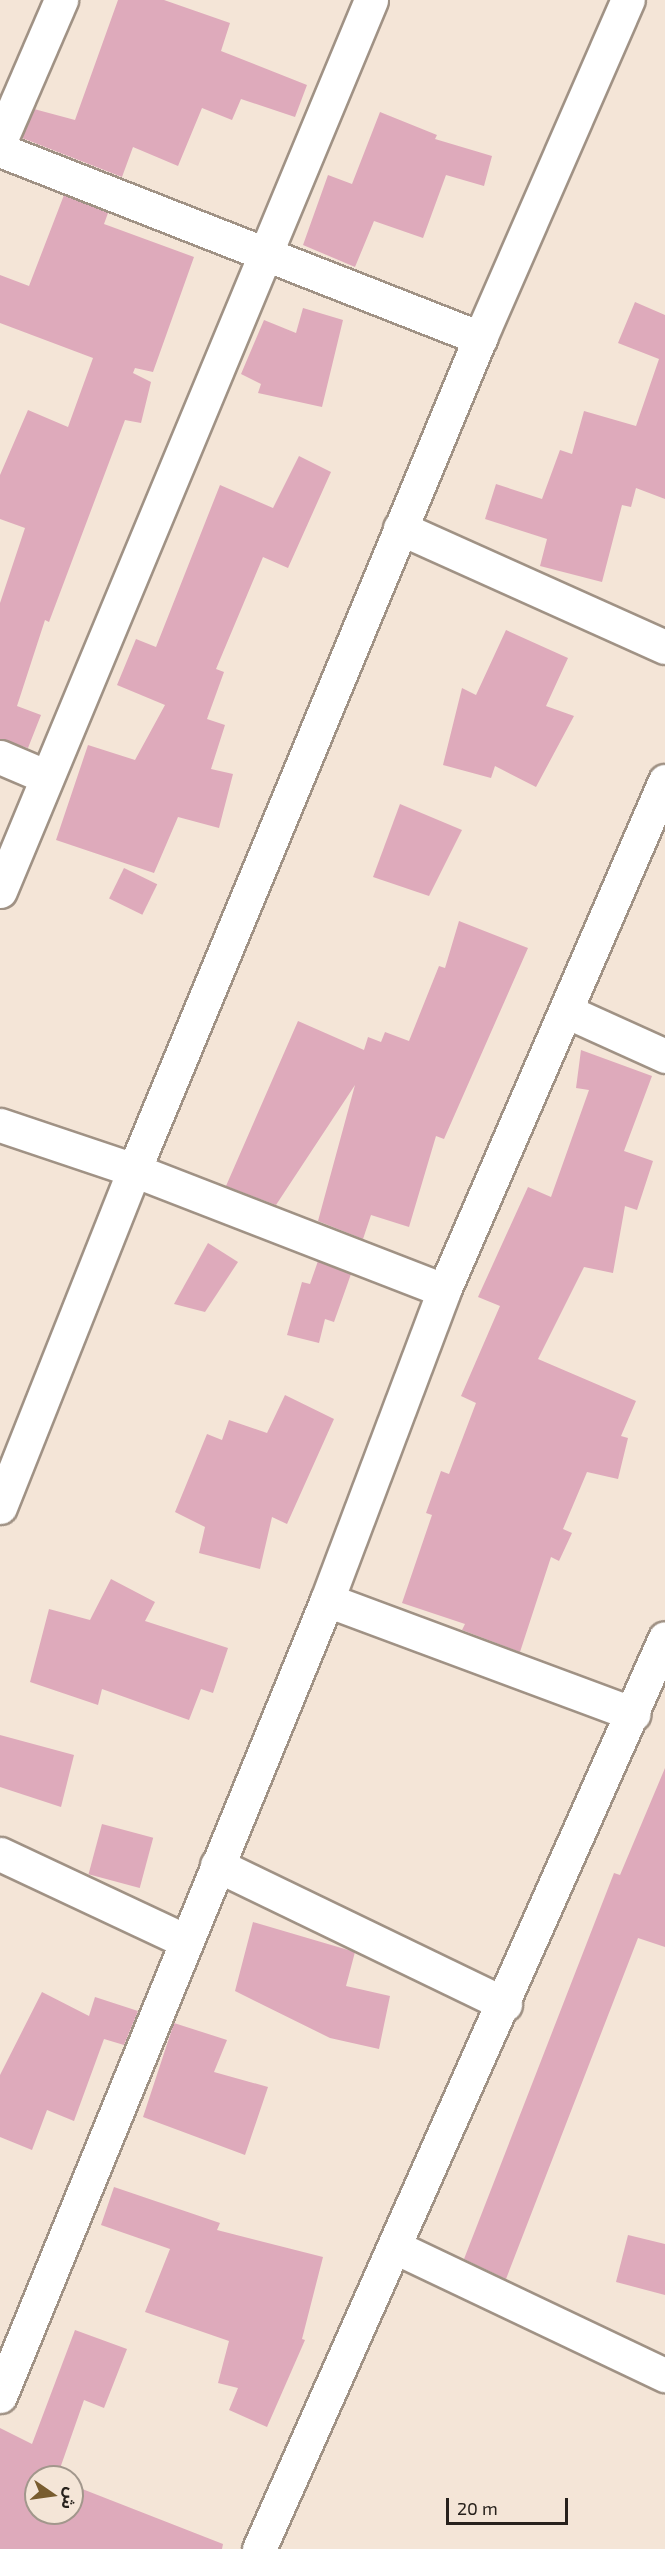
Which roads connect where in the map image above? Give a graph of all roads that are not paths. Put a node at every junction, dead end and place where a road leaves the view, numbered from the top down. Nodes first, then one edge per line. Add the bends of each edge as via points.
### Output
1 (61, 0) edge
2 (371, 0) edge
3 (628, 0) edge
4 (0, 141) edge
5 (0, 150) edge
6 (268, 255) junction
7 (480, 338) junction
8 (400, 528) junction
9 (665, 647) edge
10 (0, 756) edge
11 (47, 777) junction
12 (665, 781) edge
13 (0, 891) edge
14 (566, 1011) junction
15 (665, 1056) edge
16 (0, 1125) edge
17 (134, 1170) junction
18 (444, 1290) junction
19 (0, 1507) edge
20 (327, 1600) junction
21 (665, 1638) edge
22 (634, 1714) junction
23 (0, 1854) edge
24 (217, 1865) junction
25 (186, 1941) junction
26 (505, 2004) junction
27 (395, 2247) junction
28 (665, 2375) edge
29 (0, 2396) edge
30 (259, 2549) edge

1 - 4 street
2 - 6 street
3 - 7 street
5 - 6 street
6 - 7 street
6 - 11 street
7 - 8 street
8 - 9 street
8 - 17 street
10 - 11 street
11 - 13 street
12 - 14 street
14 - 15 street
14 - 18 street
16 - 17 street
17 - 18 street
17 - 19 street
18 - 20 street
20 - 22 street
20 - 24 street
21 - 22 street
22 - 26 street
23 - 25 street
24 - 25 street
24 - 26 street
25 - 29 street
26 - 27 street
27 - 28 street
27 - 30 street

